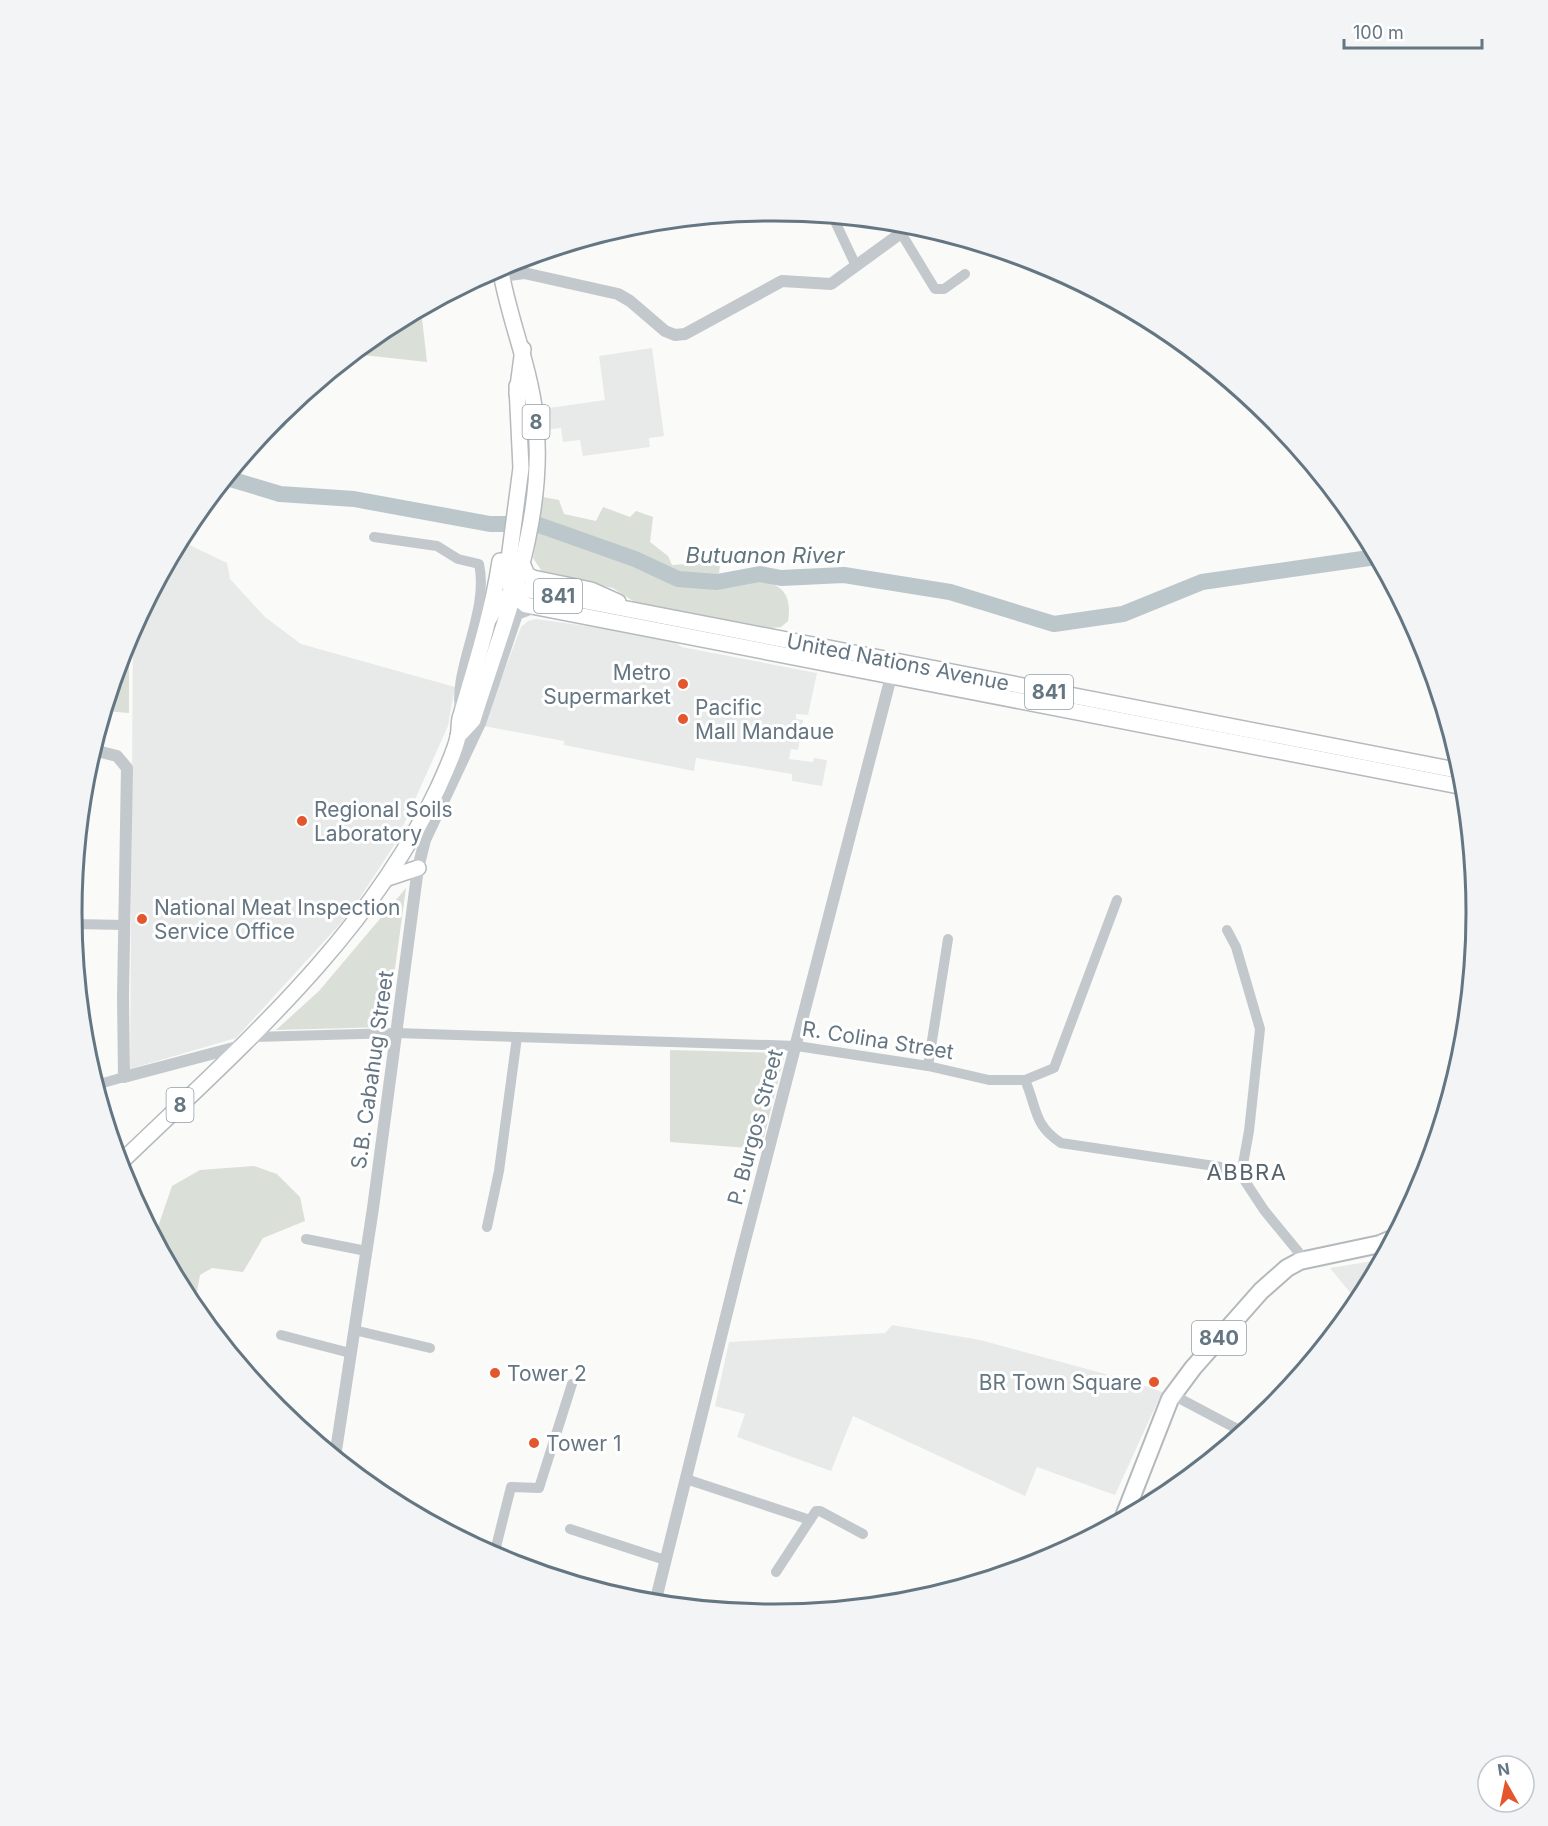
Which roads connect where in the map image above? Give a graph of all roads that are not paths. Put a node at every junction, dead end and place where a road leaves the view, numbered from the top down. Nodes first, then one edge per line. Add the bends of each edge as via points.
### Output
1 (837, 225) edge
2 (901, 233) joint
3 (856, 266) junction
4 (513, 273) edge
5 (965, 274) dead end
6 (502, 277) edge
7 (523, 349) junction
8 (374, 537) dead end
9 (507, 545) junction
10 (522, 563) junction
11 (512, 593) junction
12 (533, 608) junction
13 (640, 612) junction
14 (489, 619) junction
15 (893, 669) junction
16 (461, 714) junction
17 (458, 736) junction
18 (102, 752) edge
19 (1450, 769) edge
20 (1453, 785) edge
21 (418, 868) junction
22 (388, 878) junction
23 (1117, 900) dead end
24 (82, 924) edge
25 (124, 925) junction
26 (1227, 930) dead end
27 (948, 939) dead end
28 (396, 1033) junction
29 (517, 1037) junction
30 (245, 1042) junction
31 (797, 1046) junction
32 (928, 1066) junction
33 (124, 1077) junction
34 (1025, 1080) junction
35 (104, 1083) edge
36 (127, 1156) edge
37 (1241, 1175) junction
38 (487, 1227) dead end
39 (306, 1239) dead end
40 (1381, 1244) edge
41 (366, 1251) junction
42 (1305, 1260) junction
43 (354, 1330) junction
44 (281, 1335) dead end
45 (430, 1348) dead end
46 (350, 1353) junction
47 (572, 1384) dead end
48 (1173, 1395) junction
49 (1235, 1428) edge
50 (336, 1448) edge
51 (686, 1479) junction
52 (1128, 1507) edge
53 (810, 1520) junction
54 (570, 1528) dead end
55 (863, 1534) dead end
56 (496, 1546) edge
57 (664, 1560) junction
58 (776, 1572) dead end
59 (657, 1594) edge

1 - 3 street
2 - 3 street
2 - 5 street via 935,290 944,289
3 - 4 street via 831,284 782,281 685,334 675,335 664,332 618,294
6 - 7 main road, 8
7 - 9 main road, 8 via 517,386 521,446
7 - 10 main road, 8 via 538,439 536,496
8 - 16 street via 437,546 479,564 482,574 476,624 458,695
9 - 11 main road via 507,574
9 - 14 main road, 8
10 - 11 main road, 8
10 - 13 main road via 533,578 591,590
11 - 12 main road
11 - 13 main road, United Nations Avenue / 841 via 526,590
11 - 14 main road, 841
11 - 17 main road, 8 via 473,720
12 - 15 main road, United Nations Avenue / 841
12 - 21 street, S.B. Cabahug Street via 524,609 516,617 480,723 425,840
13 - 15 main road, United Nations Avenue / 841
14 - 16 main road, 8
15 - 19 main road, United Nations Avenue / 841
15 - 20 main road, United Nations Avenue / 841
15 - 31 street, P. Burgos Street
16 - 17 main road, 8
17 - 22 main road, 8 via 438,789
18 - 25 street via 117,756 127,768
21 - 22 main road
21 - 28 street, S.B. Cabahug Street
22 - 30 main road, 8 via 331,953
23 - 34 street via 1054,1068
24 - 25 street
25 - 33 street
26 - 37 street via 1236,946 1260,1029 1250,1131
27 - 32 street
28 - 29 street, R. Colina Street
28 - 30 street, R. Colina Street
28 - 41 street, S.B. Cabahug Street
29 - 31 street, R. Colina Street
29 - 38 street via 499,1172
30 - 33 street
30 - 36 main road, 8
31 - 32 street, R. Colina Street
31 - 51 street, P. Burgos Street
32 - 34 street, R. Colina Street via 989,1080
33 - 35 street
34 - 37 street via 1038,1120 1046,1133 1061,1143 1221,1167
37 - 42 street
39 - 41 street
40 - 42 highway, 840
41 - 43 street, S.B. Cabahug Street
42 - 48 highway, 840 via 1287,1268 1261,1291
43 - 45 street
43 - 46 street, S.B. Cabahug Street
44 - 46 street
46 - 50 street, S.B. Cabahug Street
47 - 56 street via 539,1488 511,1487
48 - 49 street
48 - 52 highway, 840
51 - 53 street
51 - 57 street, P. Burgos Street
53 - 55 street via 820,1511
53 - 58 street
54 - 57 street
57 - 59 street, P. Burgos Street

